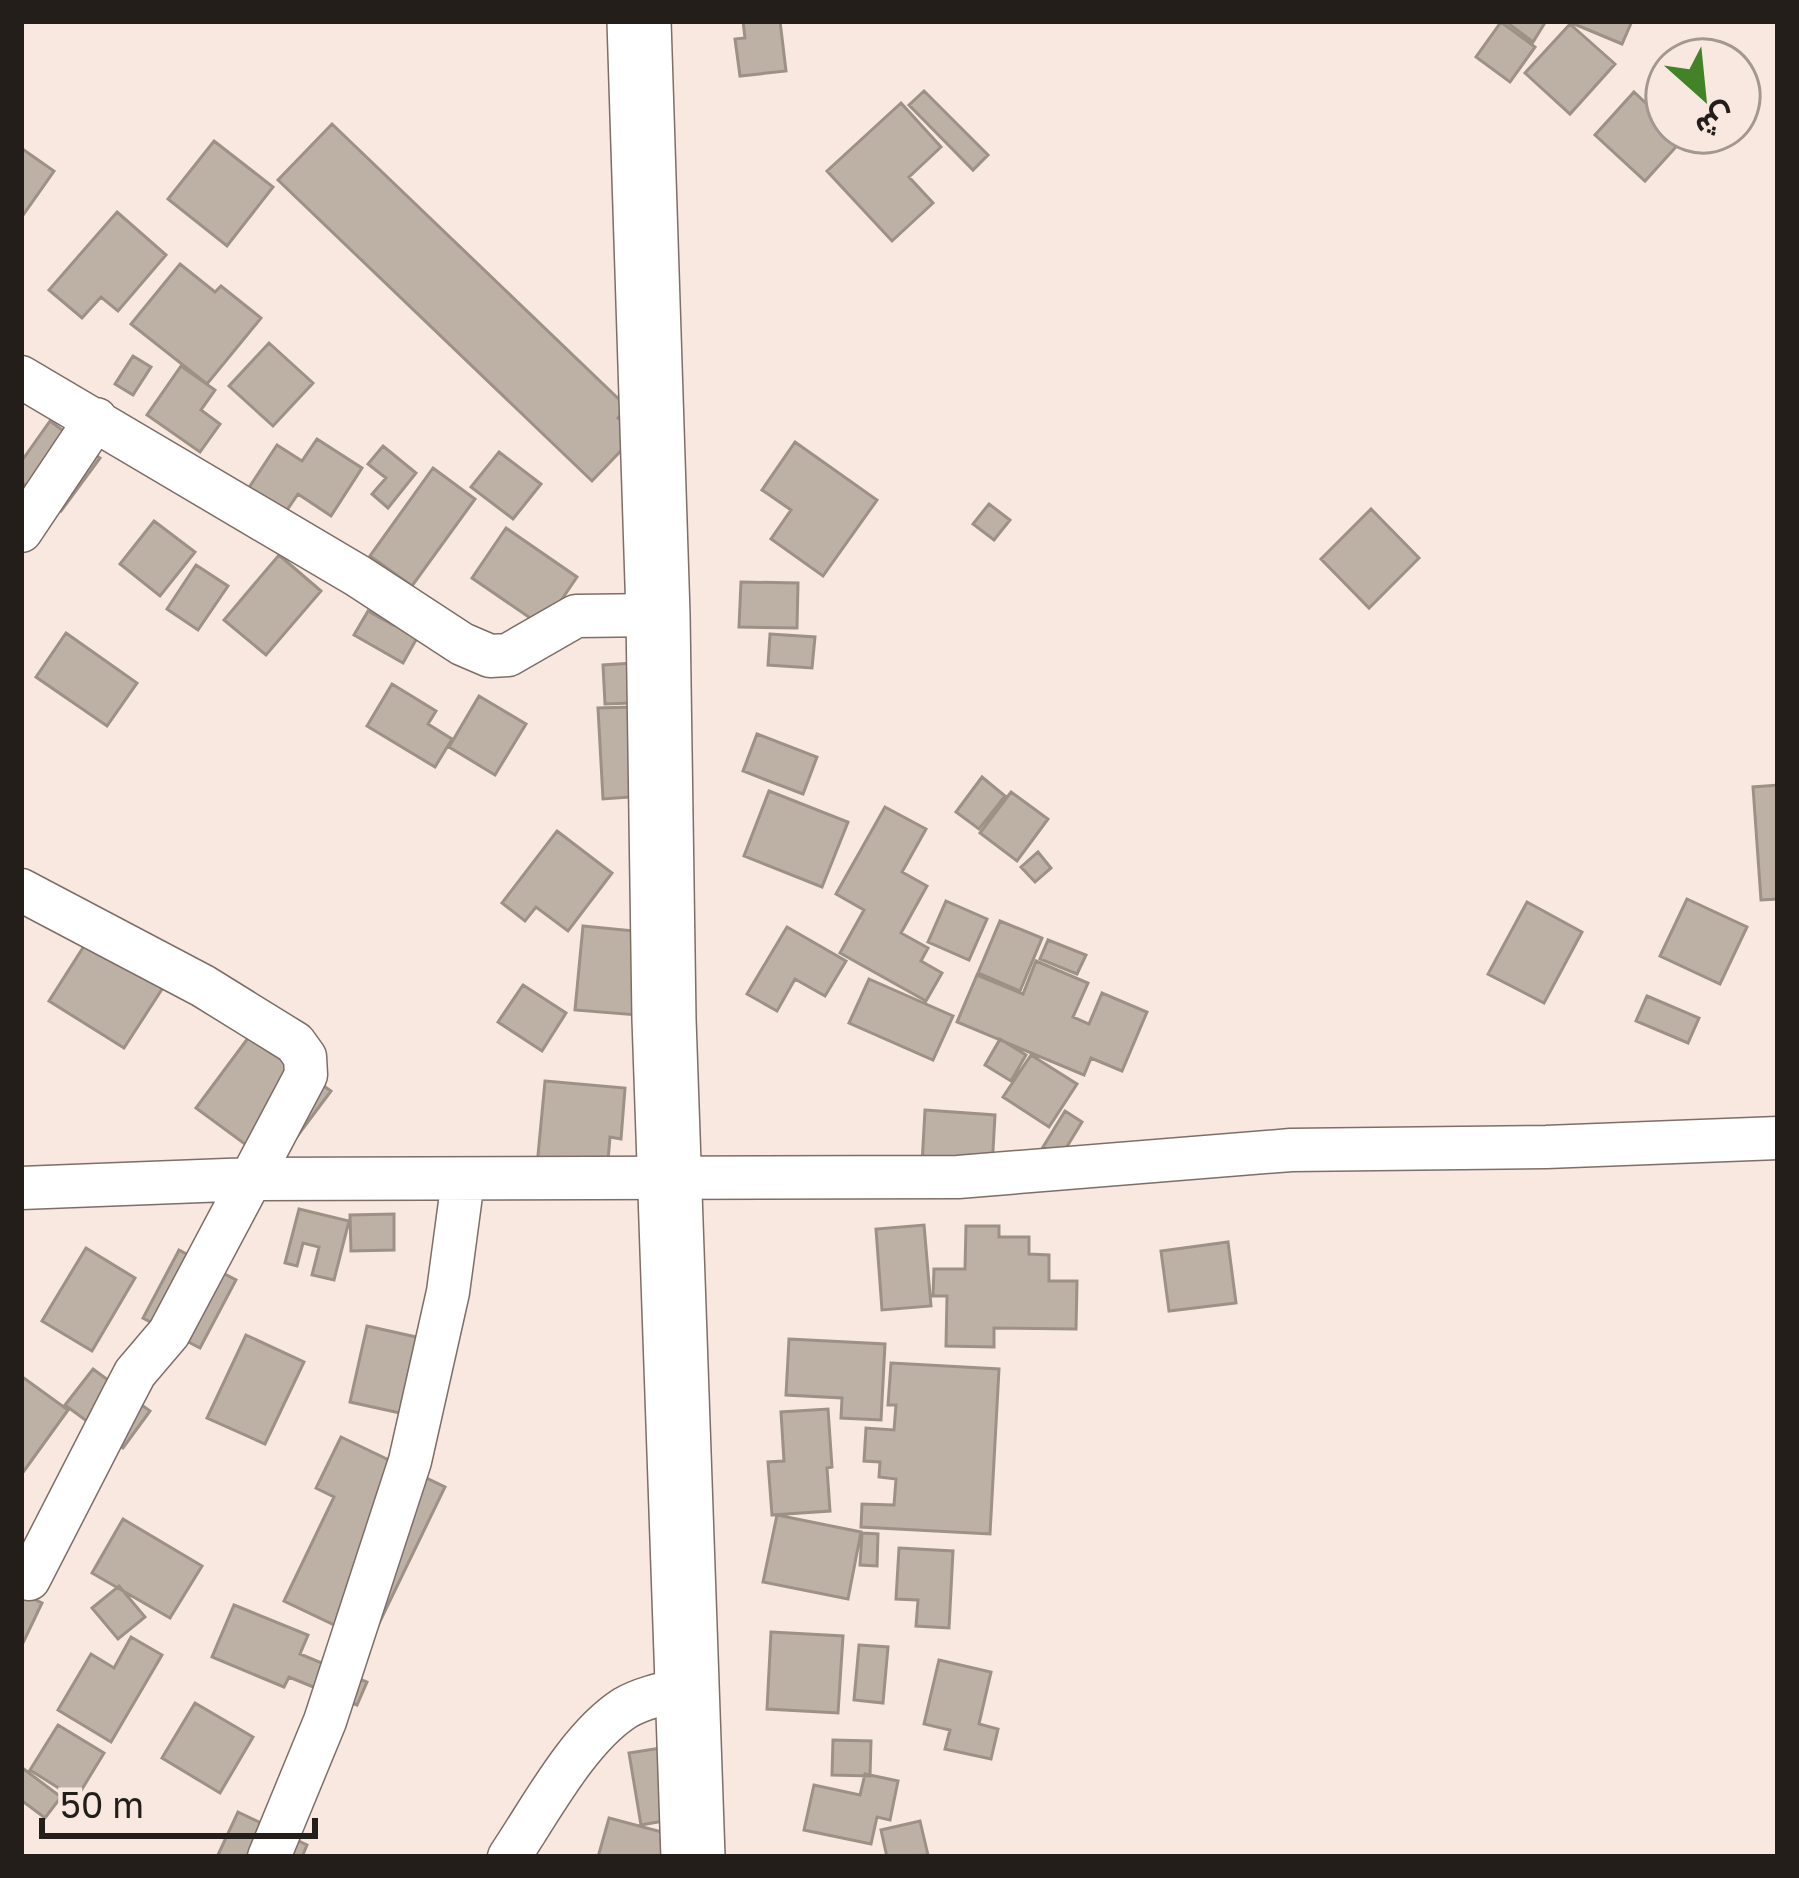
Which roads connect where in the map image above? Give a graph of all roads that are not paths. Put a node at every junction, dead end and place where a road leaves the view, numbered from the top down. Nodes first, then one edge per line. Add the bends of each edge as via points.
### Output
1 (638, 21) edge
2 (21, 377) edge
3 (96, 419) junction
4 (21, 531) edge
5 (658, 614) junction
6 (21, 890) edge
7 (1778, 1138) edge
8 (251, 1179) junction
9 (463, 1180) junction
10 (671, 1180) junction
11 (21, 1189) edge
12 (29, 1579) dead end
13 (688, 1688) junction
14 (268, 1857) edge
15 (509, 1857) edge
16 (693, 1857) edge

1 - 5 main road
2 - 3 street
3 - 4 street
3 - 5 street via 490,656 508,655 576,616
5 - 10 main road
6 - 8 street via 295,1043 306,1075
7 - 10 street via 1291,1150 958,1177
8 - 9 street
8 - 11 street
8 - 12 street via 169,1334 135,1373
9 - 10 street
9 - 14 street via 448,1292 410,1461 325,1721
10 - 13 main road
13 - 15 street via 628,1706 606,1723
13 - 16 main road

